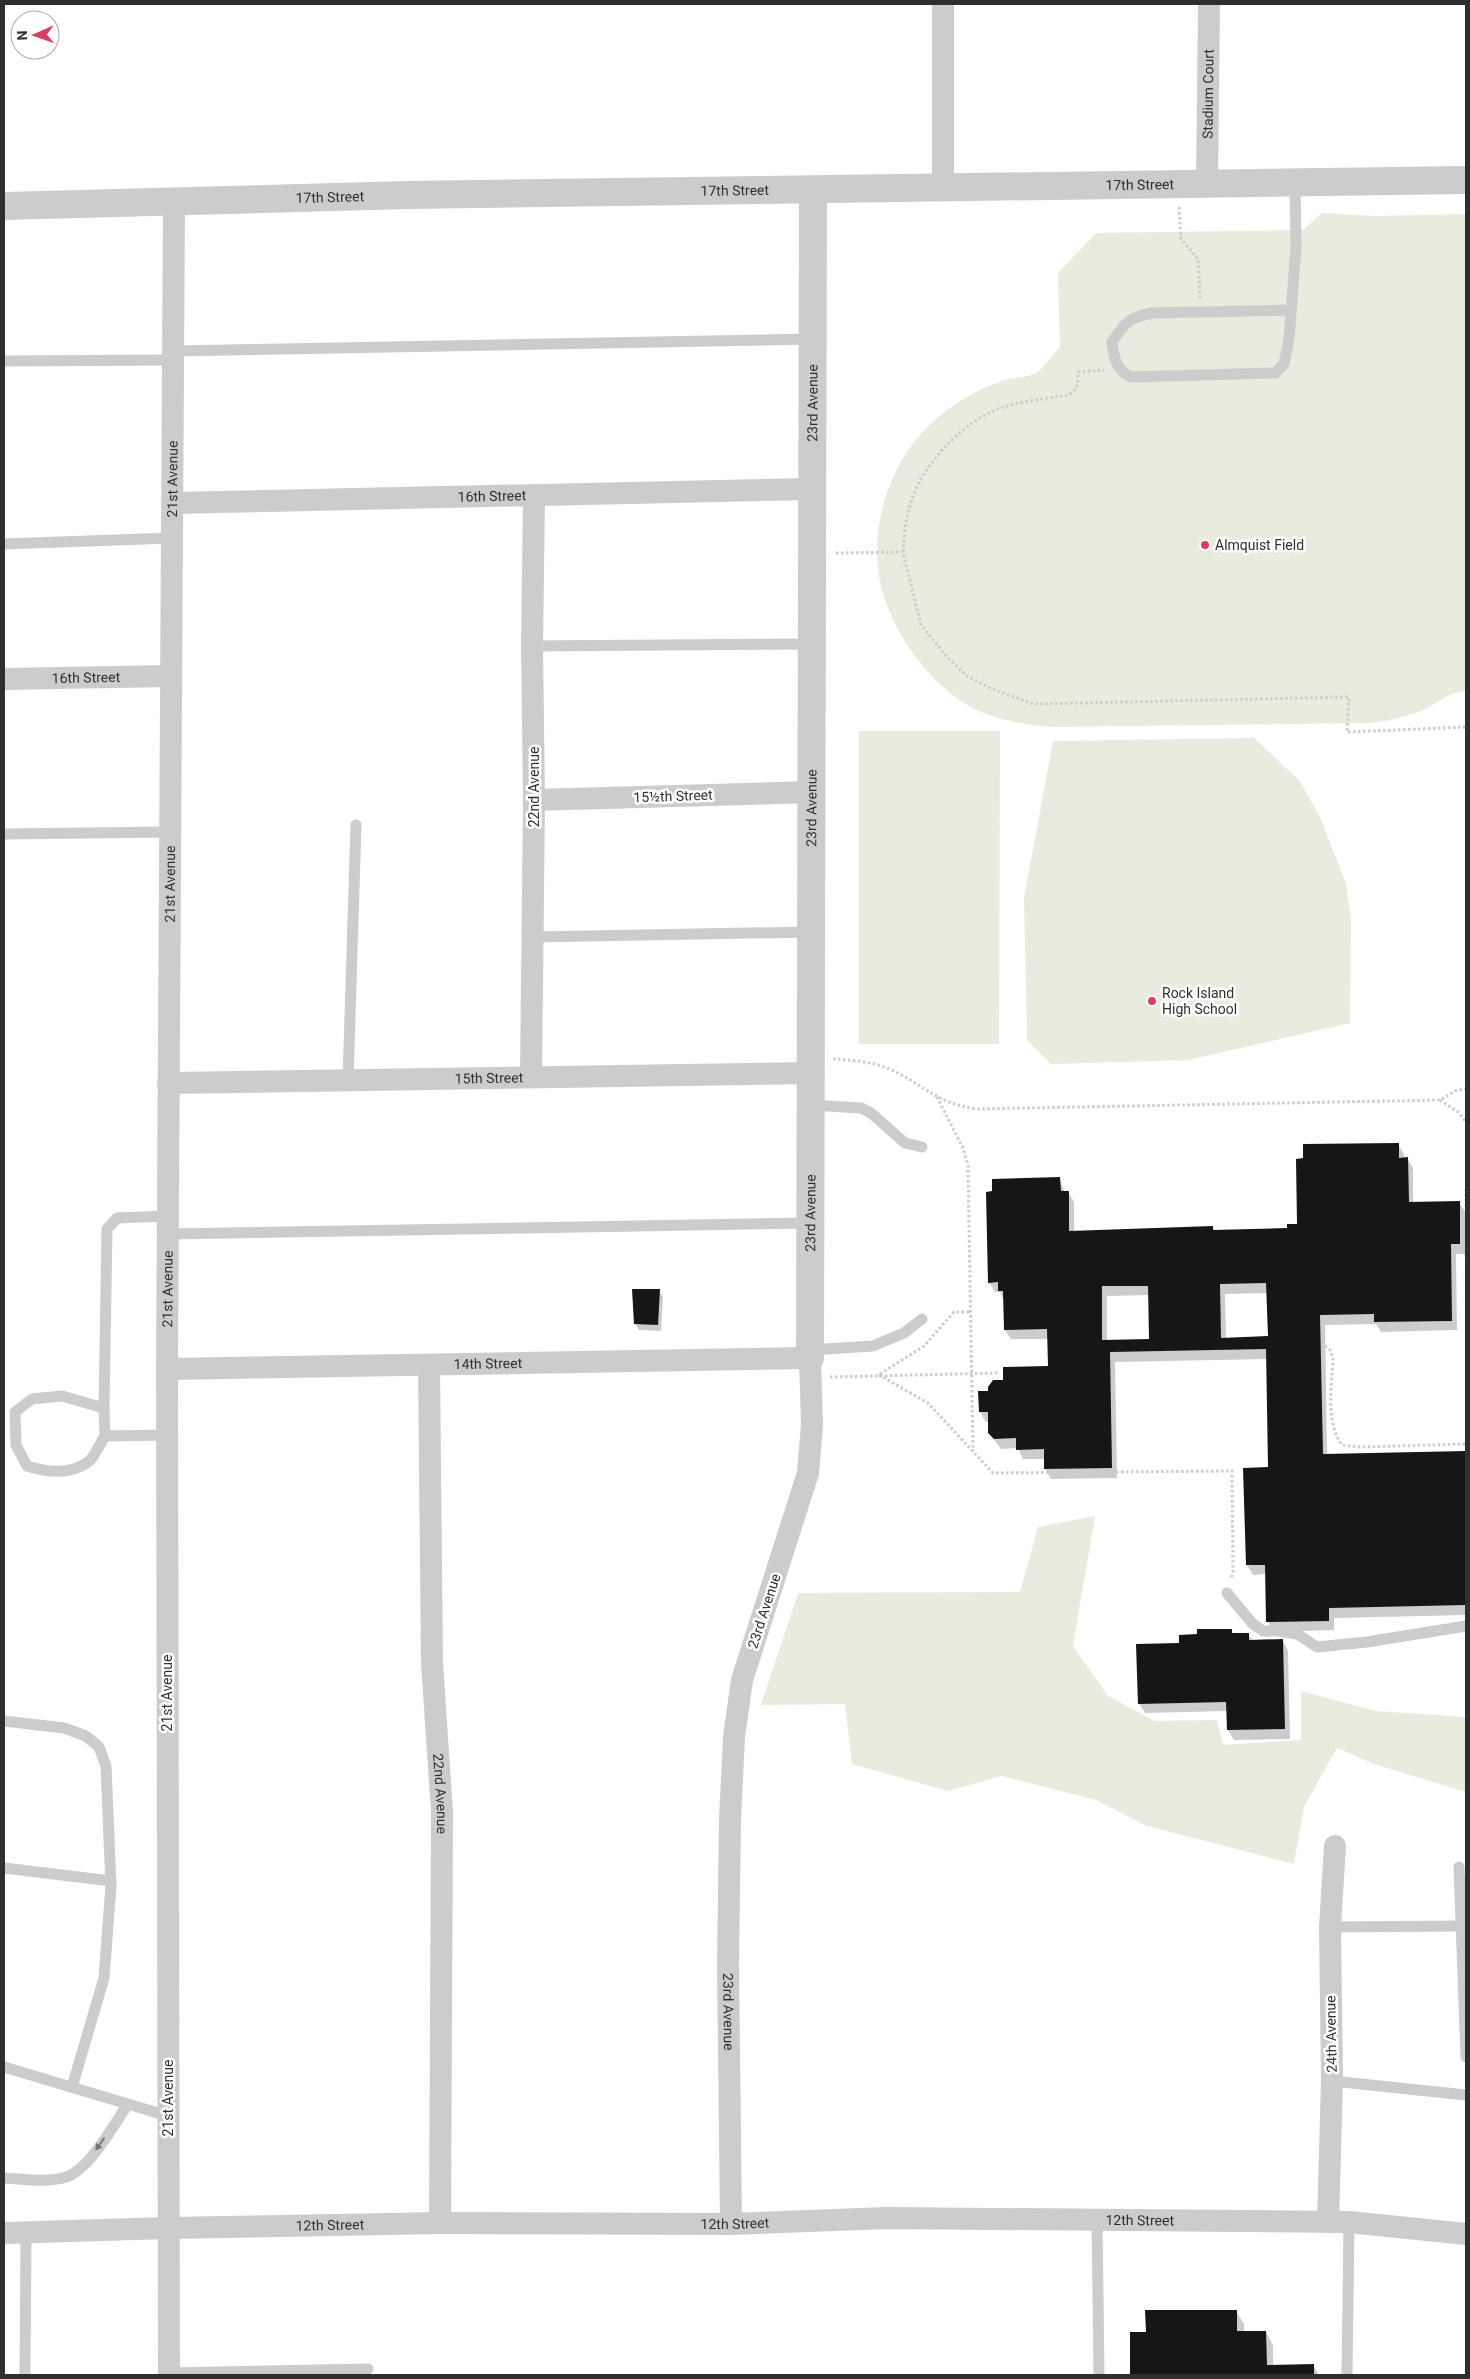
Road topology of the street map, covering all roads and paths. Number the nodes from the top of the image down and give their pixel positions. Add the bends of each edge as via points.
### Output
1 (943, 4) edge
2 (1209, 6) dead end
3 (1466, 180) edge
4 (1295, 182) junction
5 (1208, 183) junction
6 (943, 188) junction
7 (813, 191) junction
8 (174, 202) junction
9 (4, 206) edge
10 (1179, 207) dead end
11 (1291, 310) junction
12 (1200, 312) junction
13 (812, 339) junction
14 (174, 356) junction
15 (4, 361) edge
16 (1100, 371) dead end
17 (811, 489) junction
18 (534, 496) junction
19 (173, 503) junction
20 (172, 538) junction
21 (4, 544) edge
22 (903, 552) junction
23 (836, 553) dead end
24 (812, 644) junction
25 (532, 646) junction
26 (170, 676) junction
27 (4, 679) edge
28 (1466, 727) edge
29 (812, 792) junction
30 (534, 800) junction
31 (356, 825) dead end
32 (169, 832) junction
33 (4, 834) edge
34 (812, 932) junction
35 (533, 937) junction
36 (821, 1066) junction
37 (531, 1077) junction
38 (348, 1080) junction
39 (168, 1084) junction
40 (1466, 1089) edge
41 (936, 1097) junction
42 (1440, 1100) junction
43 (811, 1105) junction
44 (1466, 1122) edge
45 (922, 1146) dead end
46 (1466, 1189) edge
47 (811, 1223) junction
48 (168, 1225) junction
49 (1466, 1254) edge
50 (1466, 1259) edge
51 (970, 1312) junction
52 (922, 1319) dead end
53 (1325, 1346) dead end
54 (810, 1354) junction
55 (429, 1365) junction
56 (167, 1369) junction
57 (971, 1372) junction
58 (999, 1372) dead end
59 (879, 1375) junction
60 (830, 1377) dead end
61 (104, 1408) junction
62 (167, 1435) junction
63 (105, 1436) junction
64 (1466, 1444) edge
65 (973, 1451) junction
66 (1227, 1592) joint
67 (1466, 1626) edge
68 (4, 1721) edge
69 (1335, 1846) dead end
70 (4, 1868) edge
71 (1459, 1868) dead end
72 (110, 1881) junction
73 (1462, 1926) junction
74 (1330, 1927) junction
75 (1466, 2057) edge
76 (4, 2067) edge
77 (1332, 2081) junction
78 (72, 2087) junction
79 (1466, 2094) edge
80 (128, 2104) junction
81 (168, 2116) junction
82 (4, 2178) edge
83 (1097, 2220) junction
84 (1338, 2222) junction
85 (440, 2223) junction
86 (731, 2224) junction
87 (168, 2228) junction
88 (4, 2233) edge
89 (26, 2234) junction
90 (1466, 2234) edge
91 (368, 2369) dead end
92 (169, 2374) edge
93 (26, 2375) edge
94 (1099, 2375) edge
95 (1347, 2375) edge

1 - 6 street
2 - 5 street, Stadium Court
3 - 4 street, 17th Street
4 - 5 street, 17th Street
4 - 11 lane via 1296,247
5 - 6 street, 17th Street
6 - 7 street, 17th Street
7 - 8 street, 17th Street via 409,195
7 - 13 street, 23rd Avenue
8 - 9 street, 17th Street
8 - 14 street, 21st Avenue
10 - 12 path via 1181,238 1198,259
11 - 12 lane
11 - 12 lane via 1284,364 1275,373 1131,377 1123,373 1114,360 1112,342 1124,324 1135,316
13 - 14 lane
13 - 17 street, 23rd Avenue
14 - 15 lane
14 - 19 street, 21st Avenue
16 - 22 path via 1078,372 1078,384 1069,395 999,408 946,445 912,497
17 - 18 street, 16th Street
17 - 24 street, 23rd Avenue
18 - 19 street, 16th Street
18 - 25 street, 22nd Avenue
19 - 20 street, 21st Avenue
20 - 21 lane
20 - 26 street, 21st Avenue
22 - 23 path
22 - 28 path via 921,625 967,676 1009,697 1033,704 1349,697 1347,732
24 - 25 lane
24 - 29 street, 23rd Avenue
25 - 30 street, 22nd Avenue
26 - 27 street, 16th Street
26 - 32 street, 21st Avenue
29 - 30 street, 15½th Street
29 - 34 street, 23rd Avenue
30 - 35 street, 22nd Avenue
31 - 38 lane
32 - 33 lane
32 - 39 street, 21st Avenue
34 - 35 lane
34 - 36 street, 23rd Avenue
35 - 37 street, 22nd Avenue
36 - 37 street, 15th Street
36 - 41 path via 860,1060 875,1064 897,1073
36 - 43 street, 23rd Avenue
37 - 38 street, 15th Street
38 - 39 street, 15th Street
39 - 48 street, 21st Avenue
40 - 42 path via 1457,1090
41 - 42 path via 975,1109
41 - 51 path via 963,1148 968,1165
42 - 44 path
43 - 45 lane via 861,1108 906,1143
43 - 47 street, 23rd Avenue
46 - 49 path
47 - 48 lane
47 - 54 street, 23rd Avenue
48 - 56 street, 21st Avenue
48 - 61 lane via 118,1218 107,1229
49 - 50 path
51 - 57 path
51 - 59 path via 954,1312 924,1346
52 - 54 lane via 904,1333 873,1346
53 - 64 path via 1332,1358 1332,1425 1342,1445
54 - 55 street, 14th Street
54 - 86 street, 23rd Avenue via 812,1425 808,1473 742,1680 734,1737 728,1964
55 - 56 street, 14th Street
55 - 85 street, 22nd Avenue via 432,1663 442,1812
56 - 62 street, 21st Avenue
57 - 58 path
57 - 59 path
57 - 65 path
59 - 60 path
59 - 65 path via 928,1403
61 - 63 lane
61 - 63 lane via 62,1396 32,1399 15,1412 16,1445 27,1466 64,1472 88,1462
62 - 63 lane
62 - 81 street, 21st Avenue
65 - 66 path via 993,1473 1232,1471 1233,1572
66 - 67 lane via 1252,1623 1263,1631 1297,1634 1317,1647
68 - 72 lane via 64,1728 86,1736 99,1747 106,1766
69 - 74 street, 24th Avenue
70 - 72 lane
71 - 73 lane
72 - 78 lane via 104,1978
73 - 74 lane
73 - 75 lane
74 - 77 street, 24th Avenue
76 - 78 lane
77 - 79 lane
77 - 84 street, 24th Avenue
78 - 80 lane
80 - 81 lane
80 -> 82 lane via 86,2163 68,2176 50,2180
81 - 87 street, 21st Avenue
83 - 84 street, 12th Street
83 - 86 street, 12th Street via 888,2218
83 - 94 lane
84 - 90 street, 12th Street
84 - 95 lane
85 - 86 street, 12th Street
85 - 87 street, 12th Street
87 - 89 street, 12th Street
87 - 92 street, 21st Avenue
88 - 89 street, 12th Street
89 - 93 lane
91 - 92 lane

